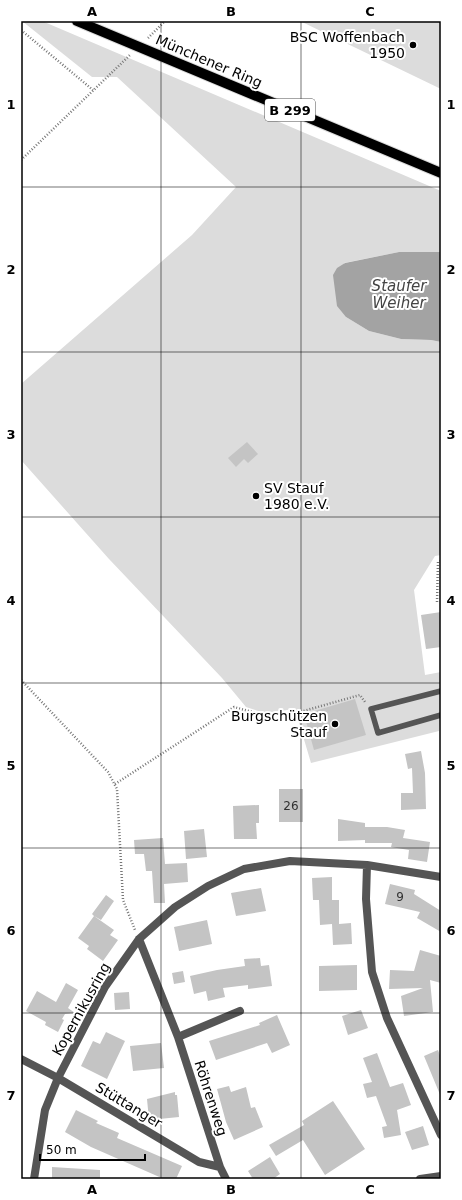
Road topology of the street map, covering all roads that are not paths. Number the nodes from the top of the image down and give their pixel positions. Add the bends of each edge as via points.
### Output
1 (77, 21) edge
2 (441, 173) edge
3 (441, 691) edge
4 (441, 715) edge
5 (367, 864) junction
6 (441, 877) edge
7 (139, 939) junction
8 (240, 1011) dead end
9 (178, 1037) junction
10 (21, 1059) edge
11 (58, 1078) junction
12 (441, 1135) edge
13 (220, 1167) junction
14 (441, 1176) edge
15 (34, 1179) edge
16 (226, 1179) edge
17 (420, 1179) edge

1 - 2 main road, Münchener Ring / B 299
3 - 4 lane via 371,709 378,733
5 - 6 street, Kopernikusring
5 - 7 street, Kopernikusring via 290,860 244,869 208,886 175,907
5 - 12 street via 366,899 372,972 387,1018
7 - 9 street, Röhrenweg
7 - 11 street, Kopernikusring via 105,987
8 - 9 street
9 - 13 street, Röhrenweg
10 - 11 street, Stüttanger
11 - 13 street, Stüttanger via 199,1162
11 - 15 street, Kopernikusring via 45,1110
13 - 16 street
14 - 17 street

